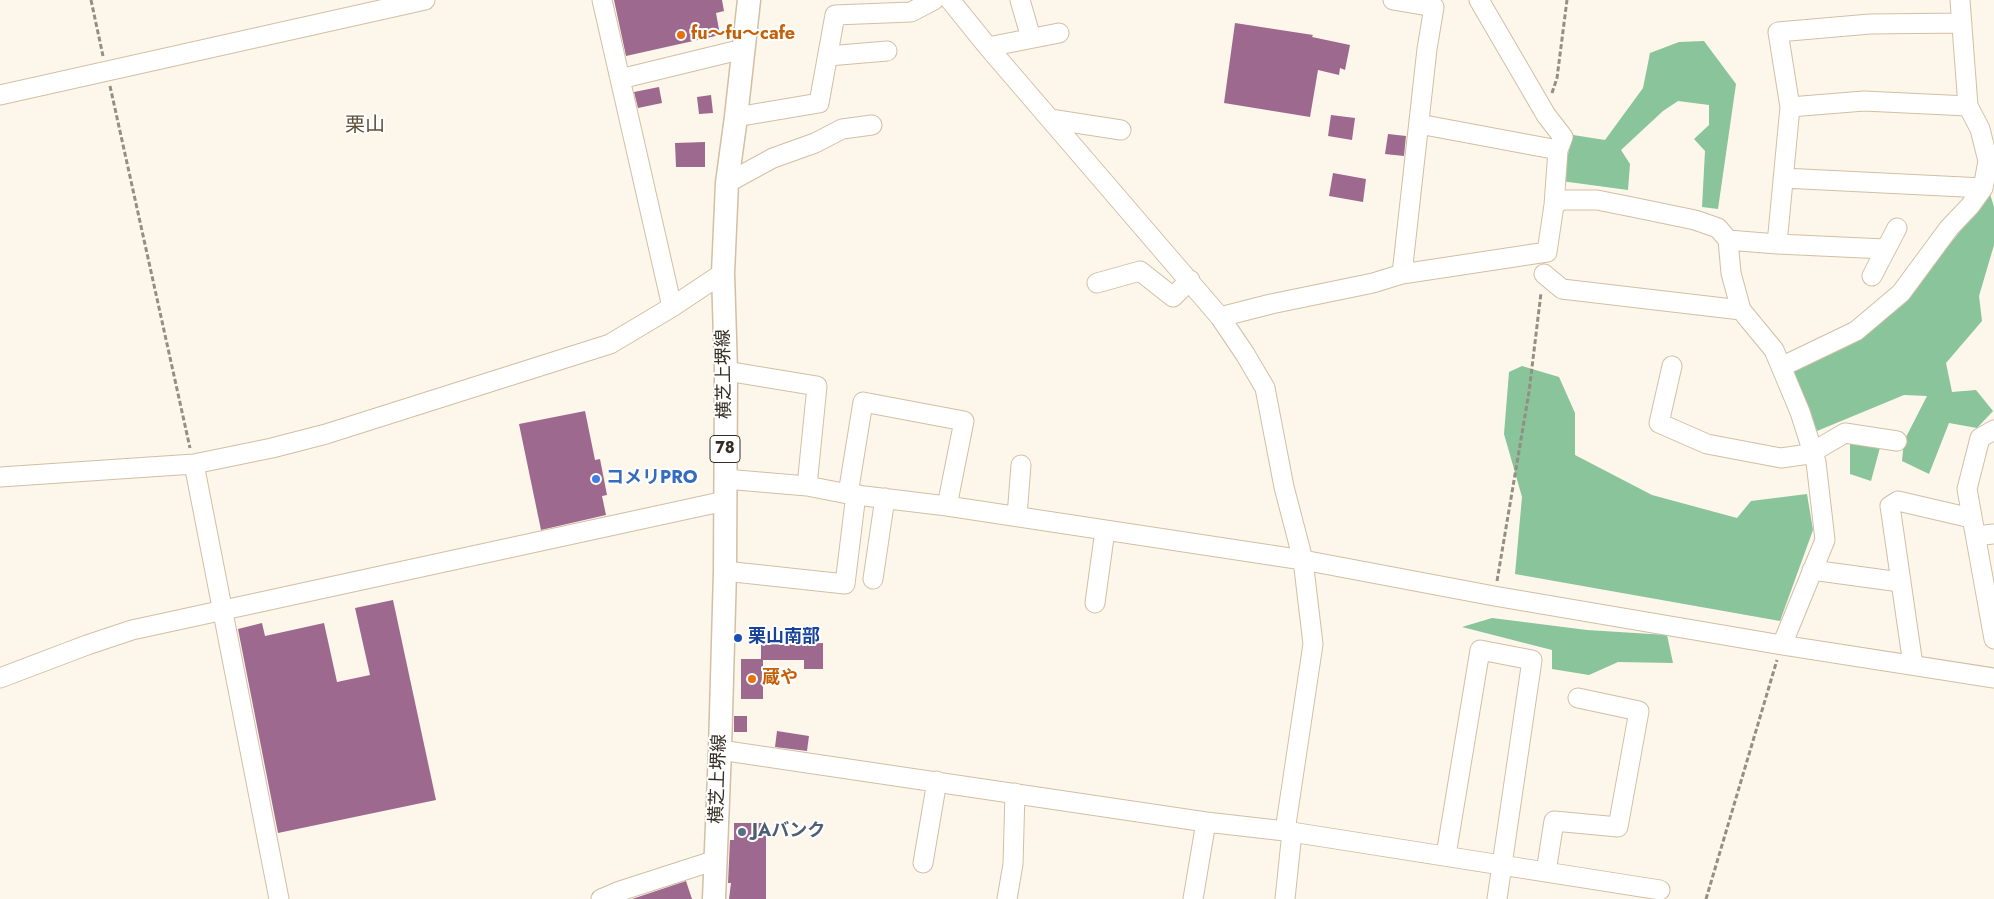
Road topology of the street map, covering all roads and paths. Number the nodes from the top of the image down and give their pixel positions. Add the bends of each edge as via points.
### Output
1 (91, 0) edge
2 (425, 0) edge
3 (602, 0) edge
4 (748, 0) edge
5 (934, 0) edge
6 (950, 0) edge
7 (1020, 0) edge
8 (1393, 0) edge
9 (1479, 0) edge
10 (1567, 0) edge
11 (1960, 0) edge
12 (1962, 23) junction
13 (1060, 33) dead end
14 (1031, 38) junction
15 (988, 47) junction
16 (744, 49) junction
17 (887, 51) dead end
18 (828, 56) junction
19 (107, 72) junction
20 (620, 79) junction
21 (0, 95) edge
22 (1968, 106) junction
23 (1790, 107) junction
24 (1546, 115) junction
25 (736, 118) junction
26 (1050, 119) junction
27 (1419, 124) junction
28 (872, 125) dead end
29 (1121, 130) dead end
30 (1558, 150) junction
31 (1783, 178) junction
32 (727, 183) junction
33 (1983, 188) junction
34 (1554, 205) junction
35 (1897, 228) dead end
36 (1728, 240) junction
37 (1777, 244) junction
38 (1885, 249) junction
39 (723, 273) junction
40 (1402, 274) junction
41 (1544, 274) joint
42 (1872, 276) dead end
43 (1190, 280) junction
44 (1097, 283) dead end
45 (672, 307) junction
46 (1741, 310) junction
47 (1220, 317) junction
48 (1672, 366) dead end
49 (1781, 367) junction
50 (726, 371) junction
51 (1994, 430) edge
52 (1897, 441) dead end
53 (1813, 452) junction
54 (194, 464) junction
55 (1021, 465) dead end
56 (0, 477) edge
57 (807, 486) junction
58 (725, 490) junction
59 (852, 494) junction
60 (885, 498) junction
61 (947, 506) junction
62 (1017, 516) junction
63 (1105, 530) junction
64 (1980, 530) edge
65 (1302, 560) junction
66 (1812, 570) junction
67 (725, 571) junction
68 (873, 579) dead end
69 (1900, 582) junction
70 (1494, 596) junction
71 (1095, 604) dead end
72 (224, 610) junction
73 (1994, 639) edge
74 (1782, 645) junction
75 (1912, 665) junction
76 (0, 678) edge
77 (1994, 678) edge
78 (1578, 698) dead end
79 (720, 750) junction
80 (937, 781) junction
81 (1016, 793) junction
82 (1206, 822) junction
83 (1288, 831) junction
84 (1446, 855) junction
85 (716, 860) junction
86 (923, 862) dead end
87 (1502, 864) junction
88 (1546, 872) junction
89 (1660, 890) dead end
90 (279, 899) edge
91 (601, 899) edge
92 (714, 899) edge
93 (1007, 899) edge
94 (1193, 899) edge
95 (1284, 899) edge
96 (1497, 899) edge
97 (1706, 899) edge

1 - 19 path
2 - 19 street
3 - 20 street
4 - 16 main road, 横芝上堺線 / 78
5 - 18 street via 911,12 835,15
6 - 15 street
7 - 14 street
8 - 27 street via 1434,7
9 - 24 street
10 - 24 path via 1557,78
11 - 12 street
12 - 22 street
12 - 23 street via 1870,24 1778,32
13 - 14 street
14 - 15 street
15 - 26 street
16 - 20 street
16 - 25 main road, 横芝上堺線 / 78
17 - 18 street
18 - 25 street via 819,104
19 - 21 street
19 - 54 path
20 - 45 street
22 - 23 street via 1864,101
22 - 33 street via 1980,129 1988,161
23 - 31 street
24 - 30 street via 1563,137
25 - 32 main road, 横芝上堺線 / 78
26 - 29 street
26 - 43 street
27 - 30 street
27 - 40 street
28 - 32 street via 842,129 773,158
30 - 34 street
31 - 33 street
31 - 37 street
32 - 39 main road, 横芝上堺線 / 78
33 - 49 street via 1901,293 1856,331
34 - 36 street via 1562,200 1597,200 1637,208 1718,228
34 - 40 street via 1547,252
35 - 38 street
36 - 37 street
36 - 46 street via 1731,273
37 - 38 street
38 - 42 street
39 - 45 street
39 - 50 main road, 横芝上堺線 / 78
40 - 47 street
41 - 46 street via 1562,289
41 - 70 path via 1529,392
43 - 44 street via 1173,297 1140,271
43 - 47 street
45 - 54 street via 610,344 326,434
46 - 49 street via 1774,350
47 - 65 street via 1265,388
48 - 53 street via 1659,423 1707,444 1781,458
49 - 53 street
50 - 57 street via 817,386
50 - 58 main road, 横芝上堺線 / 78
51 - 64 street via 1980,438 1967,490
52 - 53 street via 1845,433
53 - 66 street via 1824,540
54 - 56 street
54 - 72 street
55 - 62 street
57 - 58 street
57 - 59 street
58 - 67 main road, 横芝上堺線 / 78
58 - 72 street
59 - 60 street
59 - 61 street via 863,402 964,421
59 - 67 street via 845,584
60 - 61 street
60 - 68 street
61 - 62 street
62 - 63 street
63 - 65 street
63 - 71 street
64 - 69 street via 1898,500 1890,506
64 - 73 street
65 - 70 street
65 - 83 street via 1313,644
66 - 69 street
66 - 74 street
67 - 79 main road, 横芝上堺線 / 78
69 - 75 street
70 - 74 street
72 - 76 street via 132,630
72 - 90 street
74 - 75 street
74 - 97 path
75 - 77 street
78 - 88 street via 1639,711 1618,827 1554,821
79 - 80 street
79 - 85 main road, 横芝上堺線 / 78
80 - 81 street
80 - 86 street
81 - 82 street
81 - 93 street
82 - 83 street
82 - 94 street
83 - 84 street
83 - 95 street
84 - 87 street
84 - 87 street via 1480,650 1532,660
85 - 91 street
85 - 92 main road, 横芝上堺線 / 78
87 - 88 street
87 - 96 street
88 - 89 street

